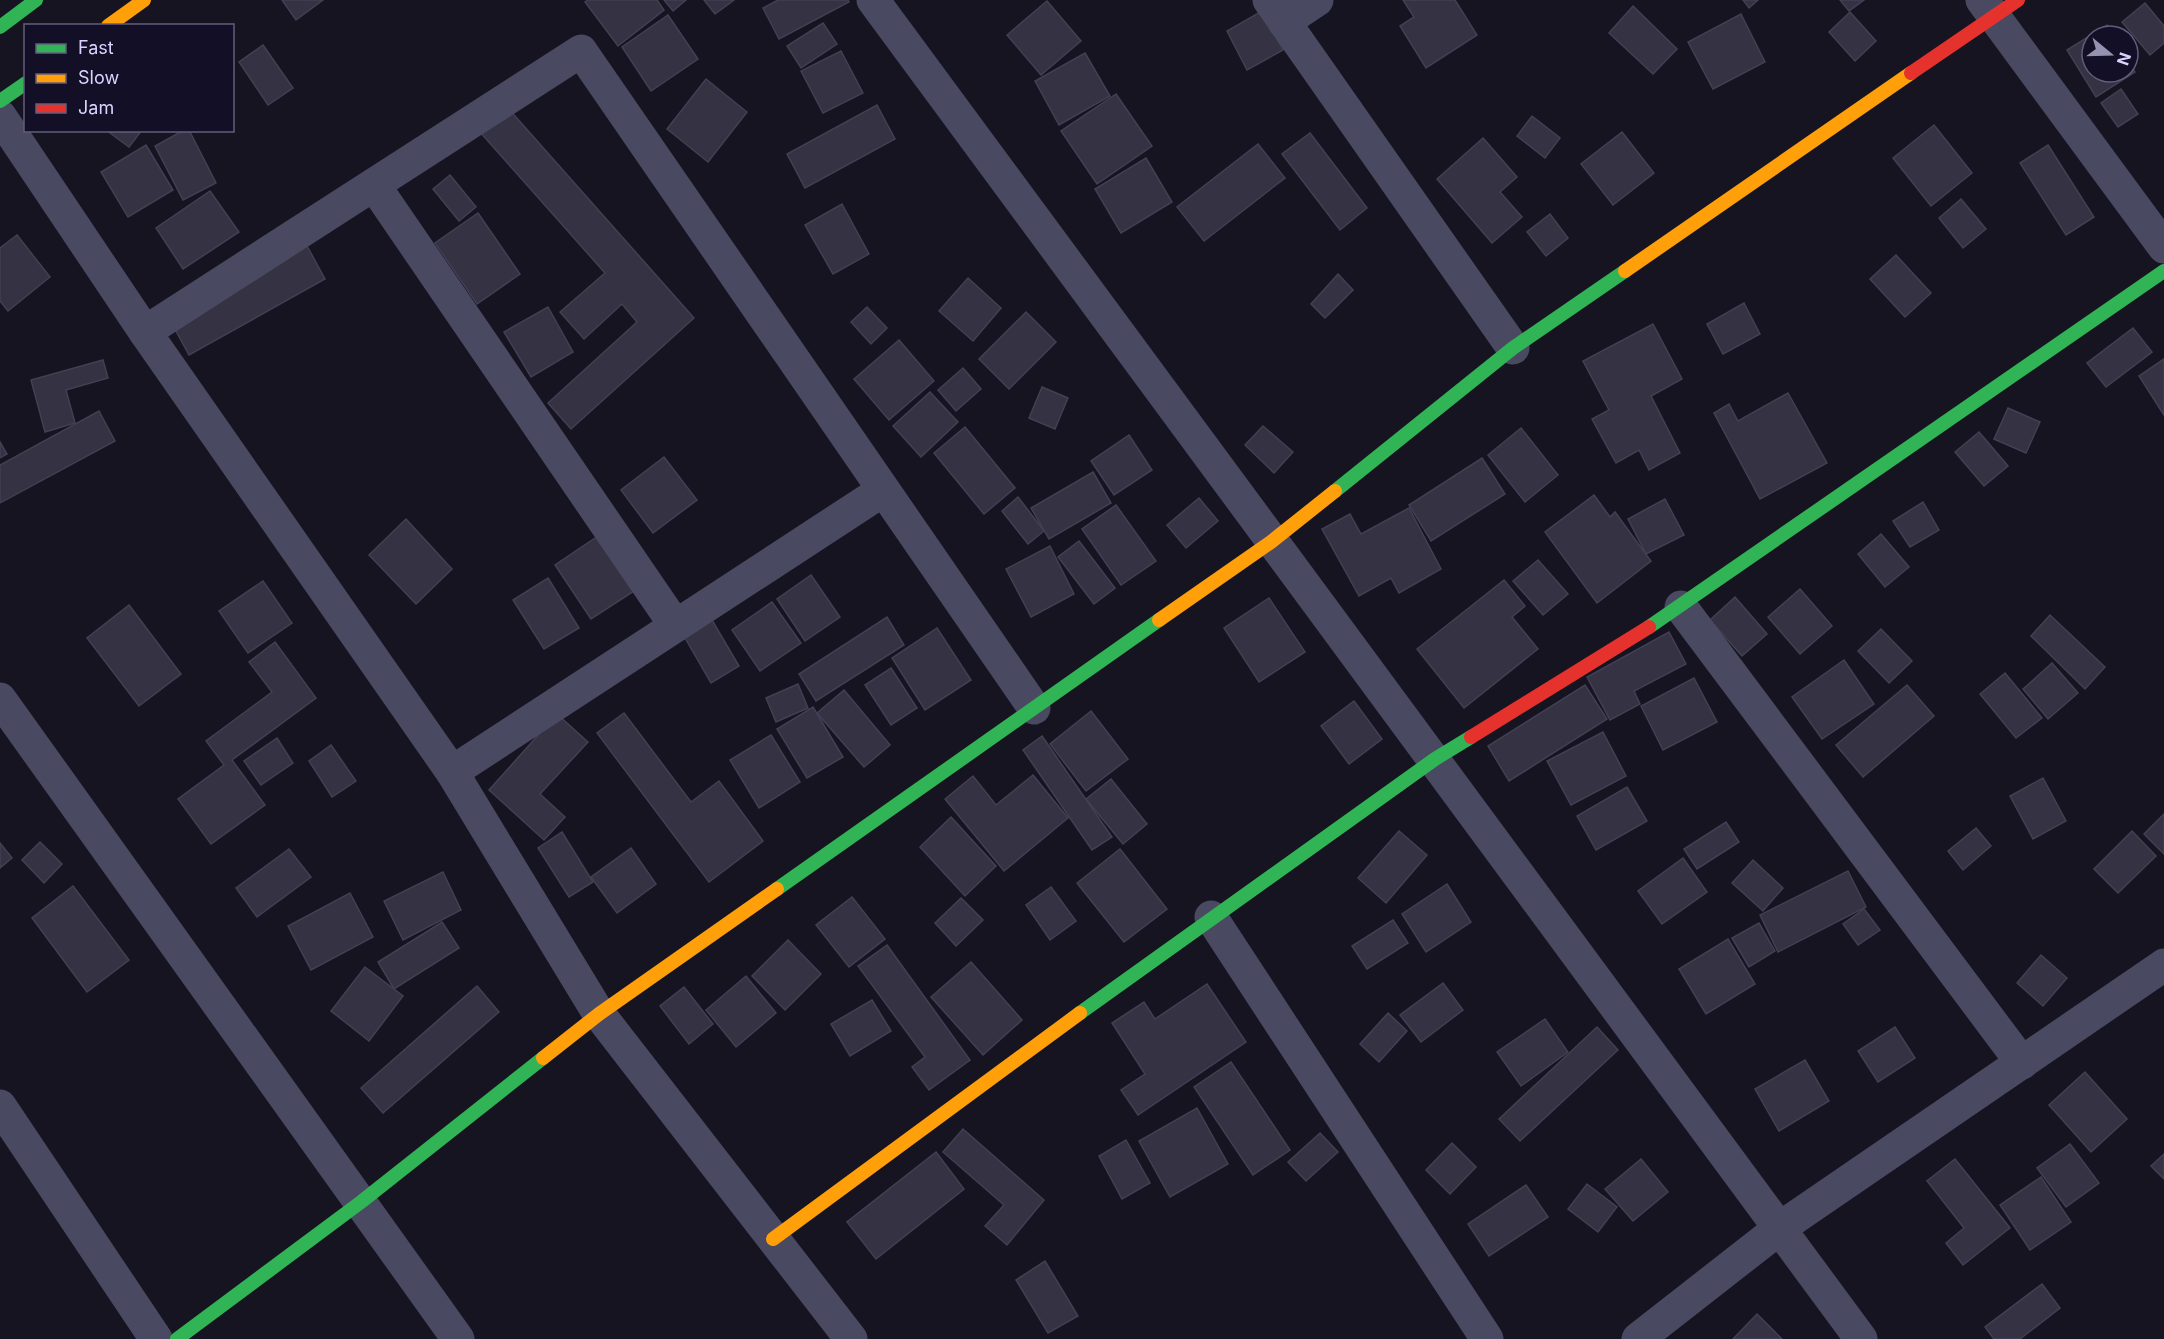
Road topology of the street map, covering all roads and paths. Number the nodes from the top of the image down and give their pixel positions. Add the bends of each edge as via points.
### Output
1 (36, 0) edge
2 (144, 0) edge
3 (873, 0) edge
4 (1317, 0) edge
5 (1998, 6) edge
6 (1276, 11) edge
7 (111, 24) edge
8 (0, 27) edge
9 (24, 84) edge
10 (0, 101) edge
11 (0, 116) edge
12 (374, 184) junction
13 (2164, 247) edge
14 (2164, 271) edge
15 (145, 332) junction
16 (1513, 348) junction
17 (882, 491) junction
18 (1271, 542) junction
19 (1681, 607) junction
20 (675, 626) junction
21 (0, 699) edge
22 (1034, 708) junction
23 (1435, 759) junction
24 (452, 771) junction
25 (1211, 917) junction
26 (2164, 965) edge
27 (598, 1014) junction
28 (2022, 1063) junction
29 (0, 1106) edge
30 (361, 1202) junction
31 (1780, 1228) junction
32 (773, 1239) junction
33 (156, 1339) edge
34 (177, 1339) edge
35 (458, 1339) edge
36 (851, 1339) edge
37 (1487, 1339) edge
38 (1638, 1339) edge
39 (1861, 1339) edge

1 - 8 street
2 - 7 street
3 - 18 street
4 - 6 street
5 - 13 street
5 - 16 street
6 - 16 street
9 - 10 street
11 - 15 street
12 - 15 street
12 - 17 street via 581,51
12 - 20 street
14 - 19 street
15 - 24 street
16 - 18 street
17 - 20 street
17 - 22 street
18 - 22 street
18 - 23 street
19 - 23 street
19 - 28 street
20 - 24 street
21 - 30 street
22 - 27 street
23 - 25 street
23 - 31 street
24 - 27 street
25 - 32 street
25 - 37 street
26 - 28 street
27 - 30 street
27 - 32 street
28 - 31 street
29 - 33 street
30 - 34 street
30 - 35 street
31 - 38 street
31 - 39 street
32 - 36 street

